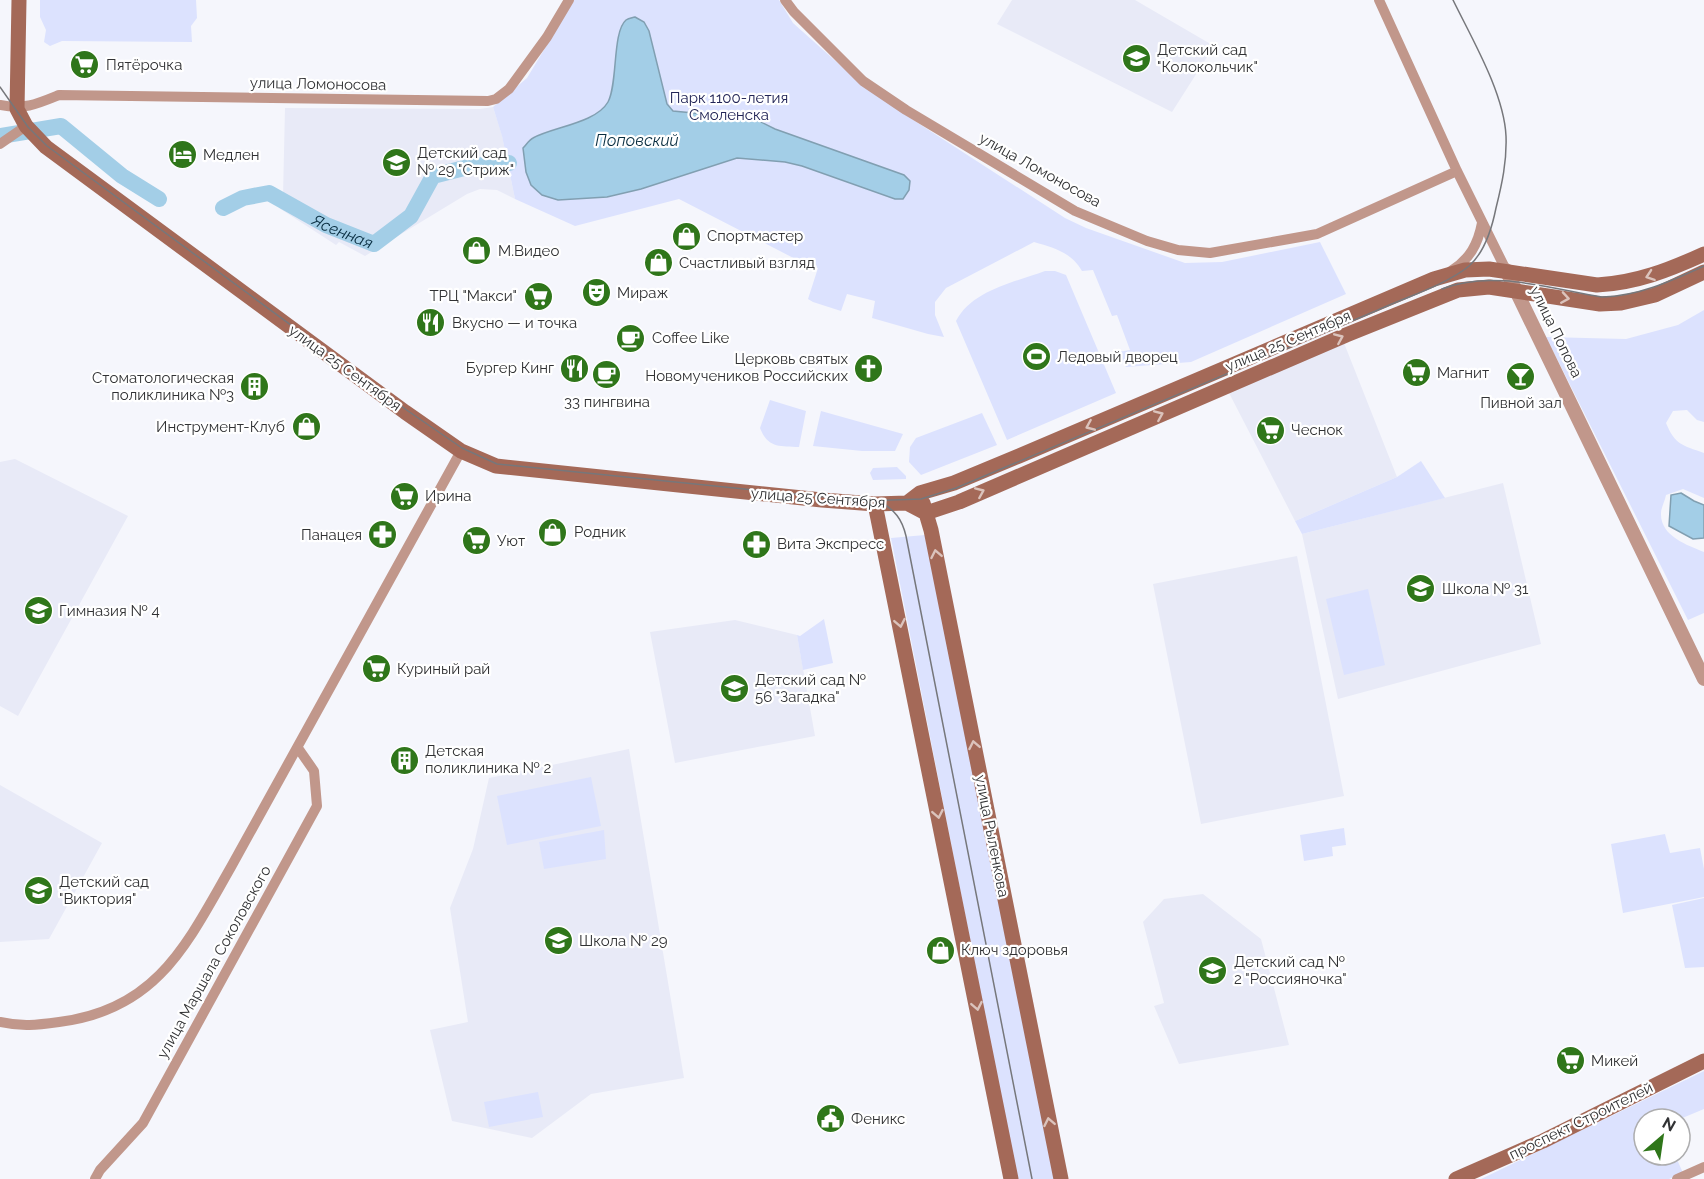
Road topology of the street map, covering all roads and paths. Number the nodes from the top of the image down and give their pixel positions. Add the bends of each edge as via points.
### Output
1 (19, 0) edge
2 (569, 0) edge
3 (784, 0) edge
4 (1379, 0) edge
5 (0, 105) edge
6 (17, 109) junction
7 (25, 127) junction
8 (2, 142) edge
9 (1457, 171) junction
10 (1482, 222) junction
11 (1704, 254) edge
12 (1506, 270) junction
13 (1704, 272) edge
14 (1434, 279) junction
15 (1517, 291) junction
16 (461, 451) junction
17 (920, 493) junction
18 (906, 503) junction
19 (875, 504) junction
20 (926, 513) junction
21 (1704, 679) edge
22 (298, 748) junction
23 (0, 1022) edge
24 (1704, 1061) edge
25 (1704, 1167) edge
26 (95, 1179) edge
27 (1011, 1179) edge
28 (1060, 1179) edge
29 (1456, 1179) edge
30 (1677, 1179) edge

1 - 6 main road
2 - 6 street, улица Ломоносова via 509,89 488,101 59,95
3 - 9 street, улица Ломоносова via 863,81 906,110 1079,212 1178,250 1210,253 1317,234
4 - 9 street, улица Попова
5 - 6 street
6 - 7 main road, улица 25 Сентября
7 - 8 street
7 - 16 main road, улица 25 Сентября via 46,147
9 - 10 street, улица Попова
10 - 12 street, улица Попова
10 - 14 street via 1477,243 1468,257
11 -> 12 main road, улица 25 Сентября via 1646,278 1613,285
12 - 14 main road, улица 25 Сентября via 1465,270
12 - 15 street, улица Попова
15 -> 13 main road via 1600,304 1621,303 1655,295
14 -> 17 main road, улица 25 Сентября via 954,483
20 -> 15 main road via 1447,294 1479,286
15 - 21 street, улица Попова
16 - 19 main road, улица 25 Сентября via 496,466
16 - 22 street, улица Маршала Соколовского
17 - 18 main road, улица 25 Сентября
17 - 20 main road, улица Рыленкова
18 - 19 main road, улица 25 Сентября
18 - 20 main road
19 -> 27 main road
28 -> 20 main road, улица Рыленкова
22 - 23 street, улица Маршала Соколовского via 194,932 173,963 145,989 78,1020 19,1026
22 - 26 street, улица Маршала Соколовского via 314,771 317,806 143,1123
24 - 29 main road, проспект Строителей via 1543,1141
25 - 30 street

